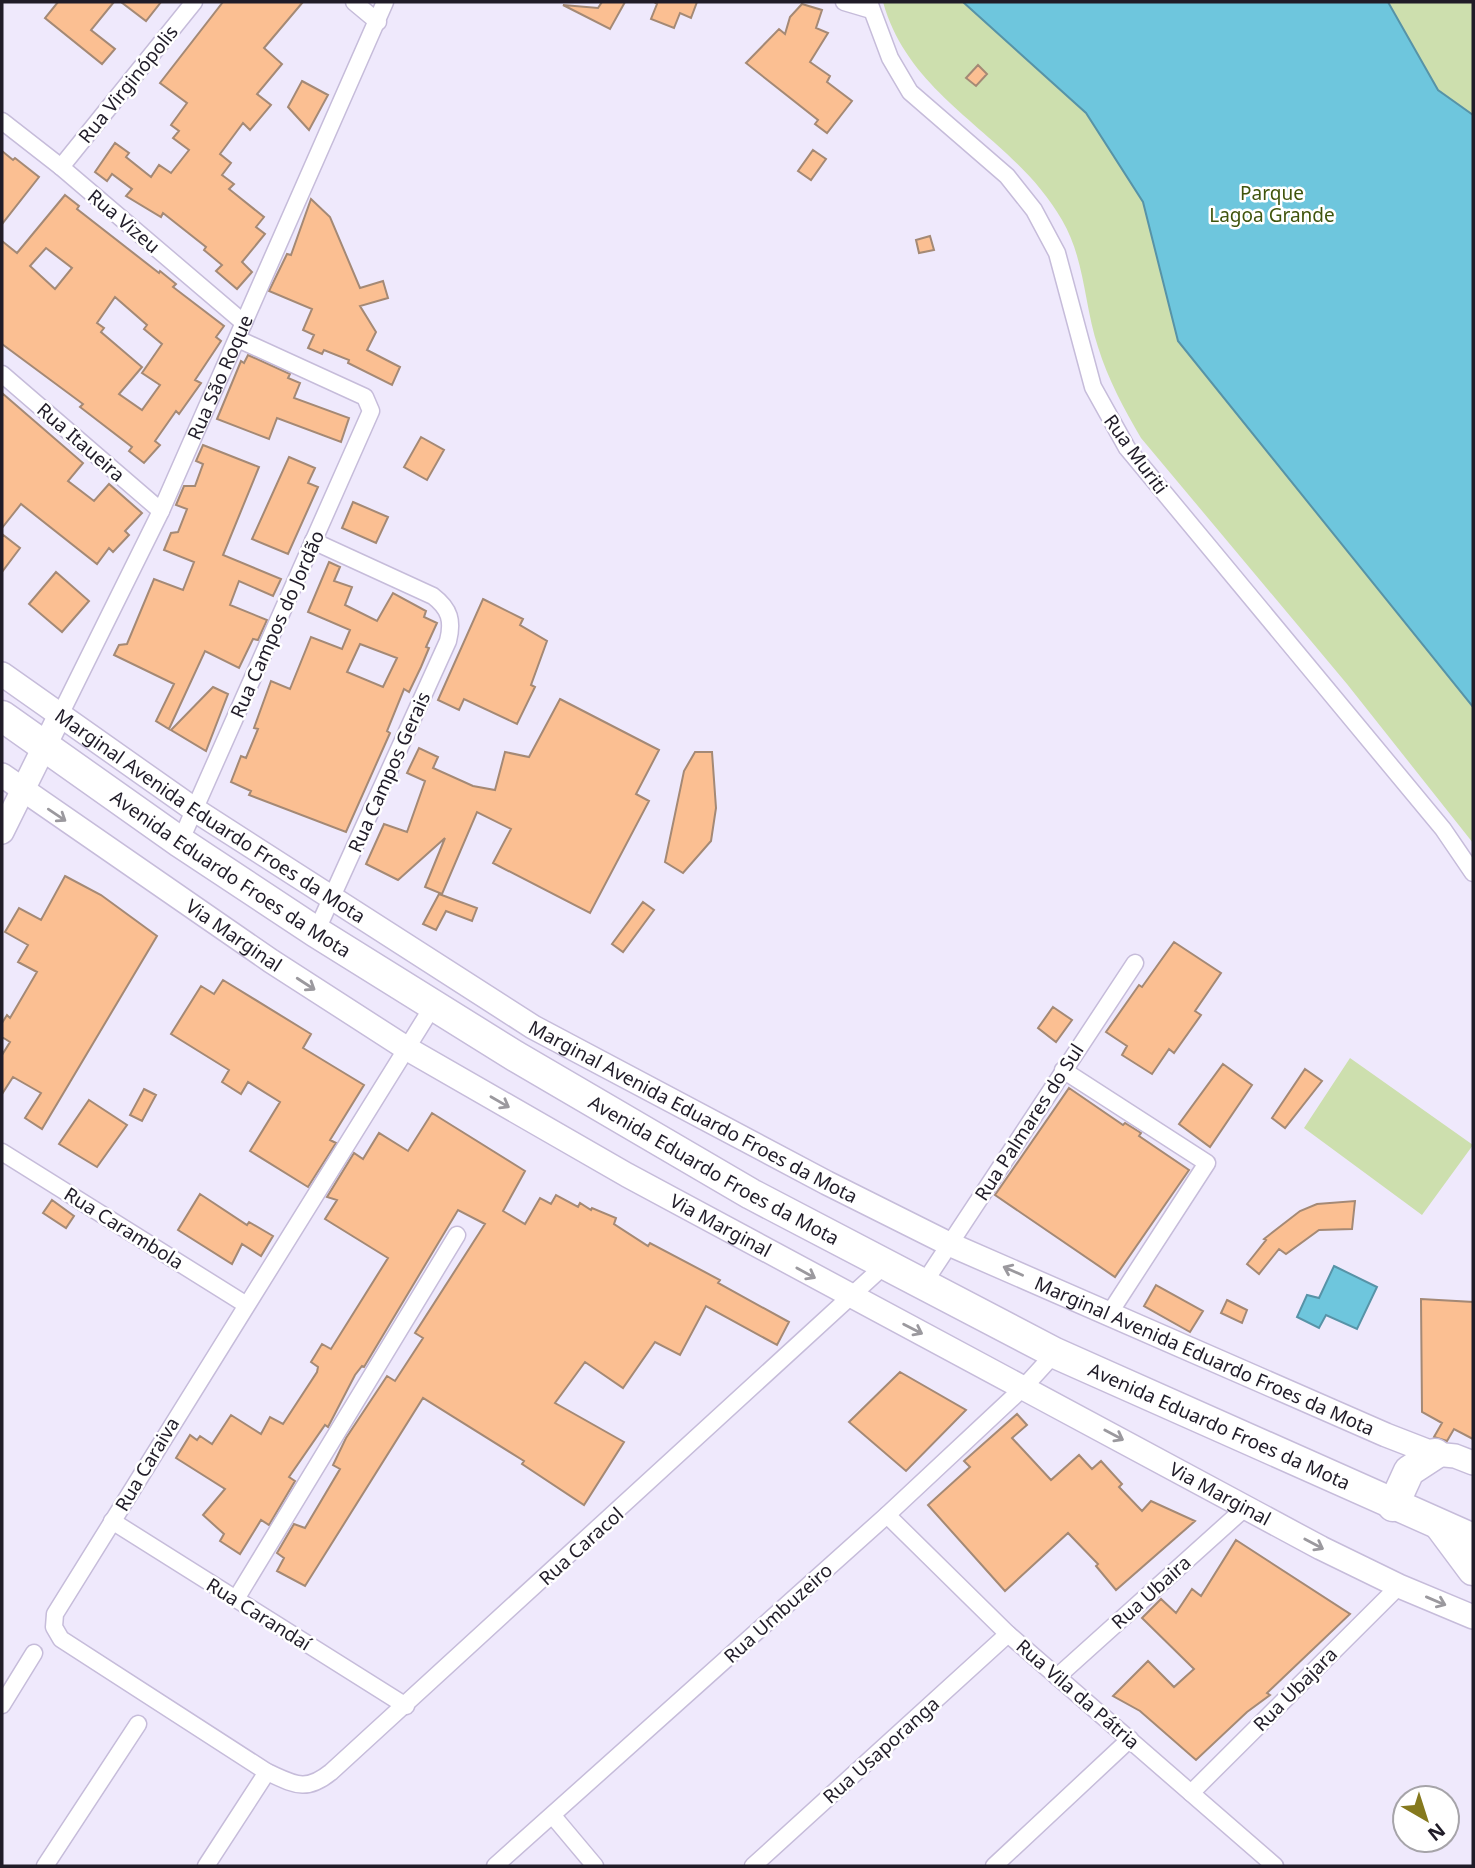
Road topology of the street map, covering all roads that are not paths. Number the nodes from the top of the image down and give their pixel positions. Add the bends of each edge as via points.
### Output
1 (194, 2) edge
2 (354, 2) edge
3 (385, 2) edge
4 (844, 2) edge
5 (870, 6) edge
6 (378, 22) junction
7 (2, 121) edge
8 (61, 167) junction
9 (244, 323) junction
10 (238, 339) junction
11 (2, 373) edge
12 (161, 511) junction
13 (313, 541) junction
14 (2, 674) edge
15 (2, 716) edge
16 (59, 717) junction
17 (44, 747) junction
18 (2, 775) edge
19 (21, 790) junction
20 (195, 810) junction
21 (2, 832) edge
22 (180, 842) junction
23 (1473, 873) edge
24 (331, 900) junction
25 (316, 932) junction
26 (1135, 963) dead end
27 (433, 1006) junction
28 (524, 1041) junction
29 (406, 1048) junction
30 (1063, 1070) junction
31 (2, 1152) edge
32 (457, 1235) dead end
33 (949, 1244) junction
34 (886, 1264) junction
35 (924, 1283) junction
36 (852, 1298) junction
37 (245, 1304) junction
38 (1109, 1314) junction
39 (1055, 1353) junction
40 (1024, 1387) junction
41 (1435, 1454) junction
42 (1473, 1462) edge
43 (1473, 1480) edge
44 (1393, 1506) junction
45 (1246, 1507) junction
46 (887, 1515) junction
47 (112, 1521) junction
48 (1441, 1527) junction
49 (1473, 1539) edge
50 (1473, 1570) edge
51 (1399, 1586) junction
52 (236, 1600) junction
53 (1473, 1617) edge
54 (1008, 1634) junction
55 (34, 1653) dead end
56 (1057, 1677) junction
57 (2, 1705) edge
58 (406, 1706) junction
59 (138, 1724) dead end
60 (1130, 1739) junction
61 (267, 1772) junction
62 (305, 1786) joint
63 (1191, 1793) junction
64 (553, 1815) junction
65 (45, 1866) edge
66 (206, 1866) edge
67 (495, 1866) edge
68 (595, 1866) edge
69 (753, 1866) edge
70 (994, 1866) edge
71 (1275, 1866) edge

1 - 8 street, Rua Virginópolis
2 - 6 street
3 - 6 street, Rua São Roque
4 - 5 street
5 - 23 street, Rua Muriti via 890,58 910,92 1007,176 1034,210 1057,253 1093,387 1127,448 1443,829
6 - 9 street, Rua São Roque
7 - 8 street, Rua Vizeu
8 - 9 street, Rua Vizeu
9 - 10 street, Rua São Roque
10 - 12 street, Rua São Roque
10 - 13 street, Rua Campos do Jordão via 365,397 371,406
11 - 12 street, Rua Itaueira
12 - 16 street, Rua São Roque
13 - 20 street, Rua Campos do Jordão
13 - 24 street, Rua Campos Gerais via 424,590 452,620 449,641
14 - 16 street, Marginal Avenida Eduardo Froes da Mota
15 - 17 highway, Avenida Eduardo Froes da Mota
16 - 17 street, Rua São Roque
16 - 20 street, Marginal Avenida Eduardo Froes da Mota
17 - 19 street, Rua São Roque
17 - 22 highway, Avenida Eduardo Froes da Mota
18 - 19 street, Via Marginal
19 - 21 street, Rua São Roque
19 -> 29 street, Via Marginal
20 - 22 street, Rua Campos do Jordão
20 - 24 street, Marginal Avenida Eduardo Froes da Mota
22 - 25 highway, Avenida Eduardo Froes da Mota
24 - 25 street, Rua Campos Gerais
24 - 28 street, Marginal Avenida Eduardo Froes da Mota
25 - 27 highway, Avenida Eduardo Froes da Mota
26 - 30 street, Rua Palmares do Sul
27 - 28 highway, Avenida Eduardo Froes da Mota
27 - 29 street, Rua Caraiva
28 - 33 street, Marginal Avenida Eduardo Froes da Mota
28 - 34 highway, Avenida Eduardo Froes da Mota via 751,1194
29 -> 36 street, Via Marginal
29 - 37 street, Rua Caraiva
30 - 33 street, Rua Palmares do Sul
30 - 38 street via 1208,1163
31 - 37 street, Rua Carambola
32 - 52 street
33 - 35 street, Rua Palmares do Sul
38 -> 33 street, Marginal Avenida Eduardo Froes da Mota
34 - 35 highway, Avenida Eduardo Froes da Mota
34 - 36 street, Rua Caracol
35 - 39 highway, Avenida Eduardo Froes da Mota
36 -> 40 street, Via Marginal
36 - 58 street, Rua Caracol
37 - 47 street, Rua Caraiva
38 - 41 street, Marginal Avenida Eduardo Froes da Mota
39 - 40 street, Rua Umbuzeiro
39 - 44 highway, Avenida Eduardo Froes da Mota
40 -> 45 street, Via Marginal
40 - 46 street, Rua Umbuzeiro
41 - 42 street, Marginal Avenida Eduardo Froes da Mota
41 - 43 street, Marginal Avenida Eduardo Froes da Mota
41 - 44 highway via 1409,1471
44 - 48 highway, Avenida Eduardo Froes da Mota
45 -> 51 street, Via Marginal
45 - 56 street, Rua Ubaira
46 - 54 street, Rua Vila da Pátria
46 - 64 street, Rua Umbuzeiro
47 - 52 street, Rua Carandaí
47 - 61 street, Rua Caraiva via 55,1614 54,1627 61,1639
48 - 49 highway, Avenida Eduardo Froes da Mota
48 - 50 highway
51 -> 53 street, Via Marginal
51 - 63 street, Rua Ubajara
52 - 58 street, Rua Carandaí
54 - 56 street, Rua Vila da Pátria
54 - 69 street, Rua Usaporanga
55 - 57 street
56 - 60 street, Rua Vila da Pátria
58 - 62 street, Rua Caracol via 331,1772
59 - 65 street
60 - 63 street, Rua Vila da Pátria
60 - 70 street
61 - 62 street, Rua Caraiva
61 - 66 street
63 - 71 street, Rua Vila da Pátria
64 - 67 street, Rua Umbuzeiro
64 - 68 street

